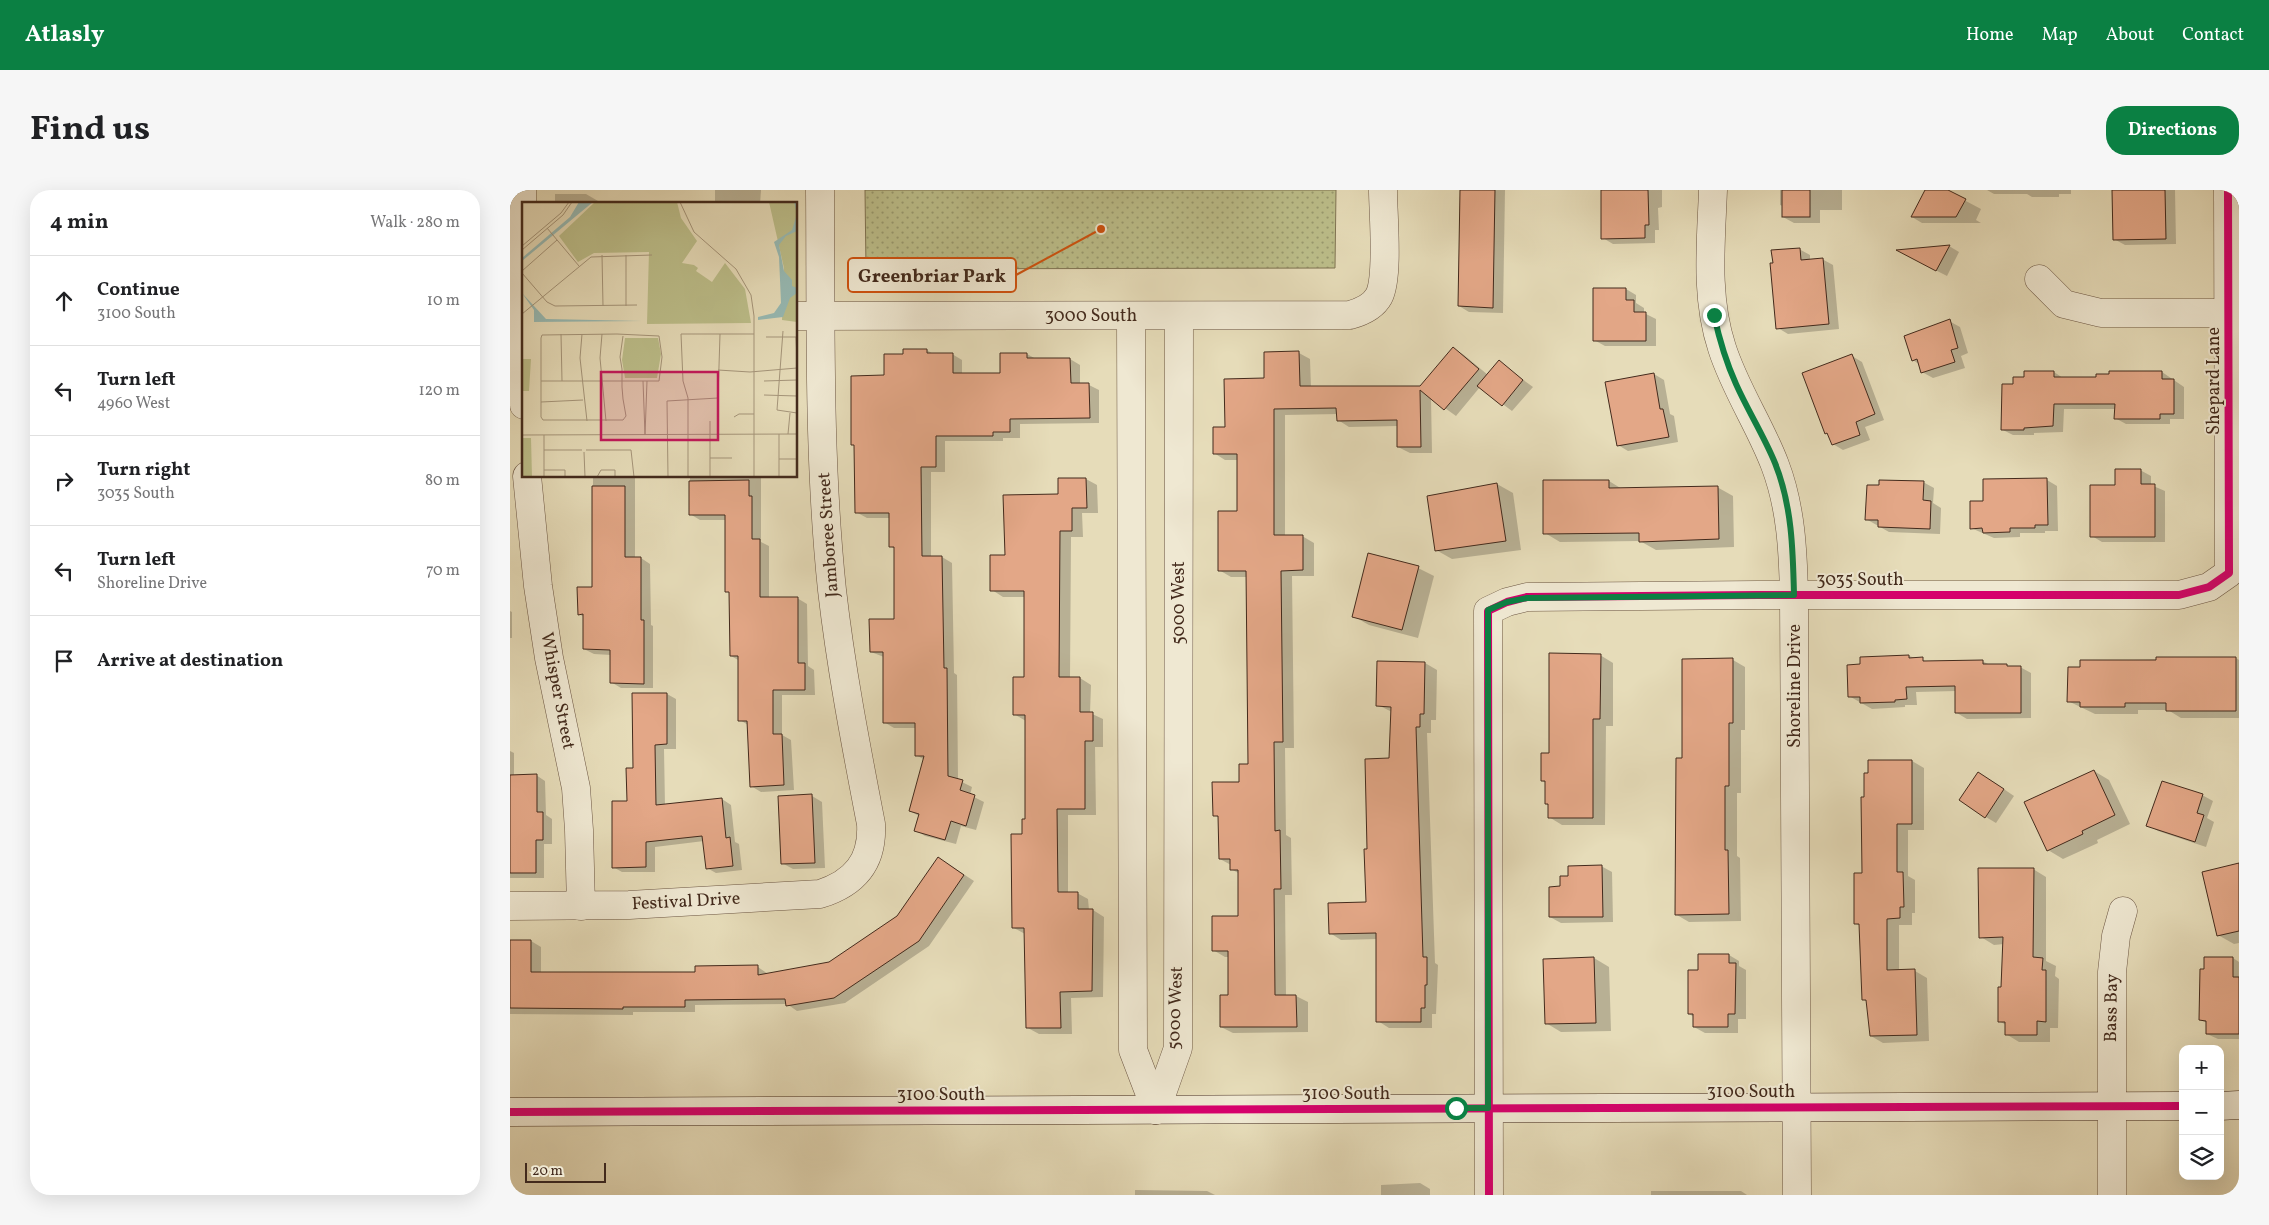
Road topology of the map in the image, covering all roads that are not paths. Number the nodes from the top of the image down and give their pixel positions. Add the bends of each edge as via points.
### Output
1 (522, 190) edge
2 (820, 190) edge
3 (1383, 190) edge
4 (1713, 190) edge
5 (2228, 190) edge
6 (2039, 279) dead end
7 (2228, 313) junction
8 (809, 316) edge
9 (1131, 316) junction
10 (1179, 316) junction
11 (519, 317) edge
12 (522, 370) edge
13 (527, 478) edge
14 (2229, 573) joint
15 (1794, 595) junction
16 (856, 873) joint
17 (510, 906) edge
18 (581, 906) junction
19 (2123, 911) dead end
20 (2112, 1106) junction
21 (2179, 1106) edge
22 (2224, 1106) edge
23 (2239, 1106) edge
24 (1797, 1107) junction
25 (1488, 1108) junction
26 (1156, 1110) junction
27 (510, 1112) edge
28 (1488, 1195) edge
29 (1797, 1195) edge
30 (2112, 1195) edge

1 - 11 street
2 - 8 street, Jamboree Street
3 - 10 street, 3000 South via 1383,276 1379,296 1363,312 1350,315
4 - 15 street, Shoreline Drive via 1710,279 1714,315 1735,382 1775,464 1787,503 1792,534
5 - 7 street, Shepard Lane
6 - 7 street via 2064,304 2101,313
7 - 14 street, Shepard Lane
8 - 9 street, 3000 South
8 - 16 street, Jamboree Street via 832,588 846,689 871,824 868,856
9 - 10 street, 3000 South
9 - 26 street via 1134,1050
10 - 26 street, 5000 West via 1178,1048
11 - 12 street
13 - 18 street, Whisper Street via 549,658 576,788
14 - 15 street, 3035 South via 2208,587 2179,595
15 - 24 street, Shoreline Drive
15 - 25 street, 3035 South via 1527,598 1488,610
16 - 18 street, Festival Drive via 833,890 807,896
17 - 18 street, Festival Drive
19 - 20 street, Bass Bay via 2112,972
20 - 21 street, 3100 South
20 - 24 street, 3100 South
20 - 30 street, Bass Bay
22 - 23 street
24 - 25 street, 3100 South
24 - 29 street, Shoreline Drive
25 - 26 street, 3100 South
25 - 28 street
26 - 27 street, 3100 South

